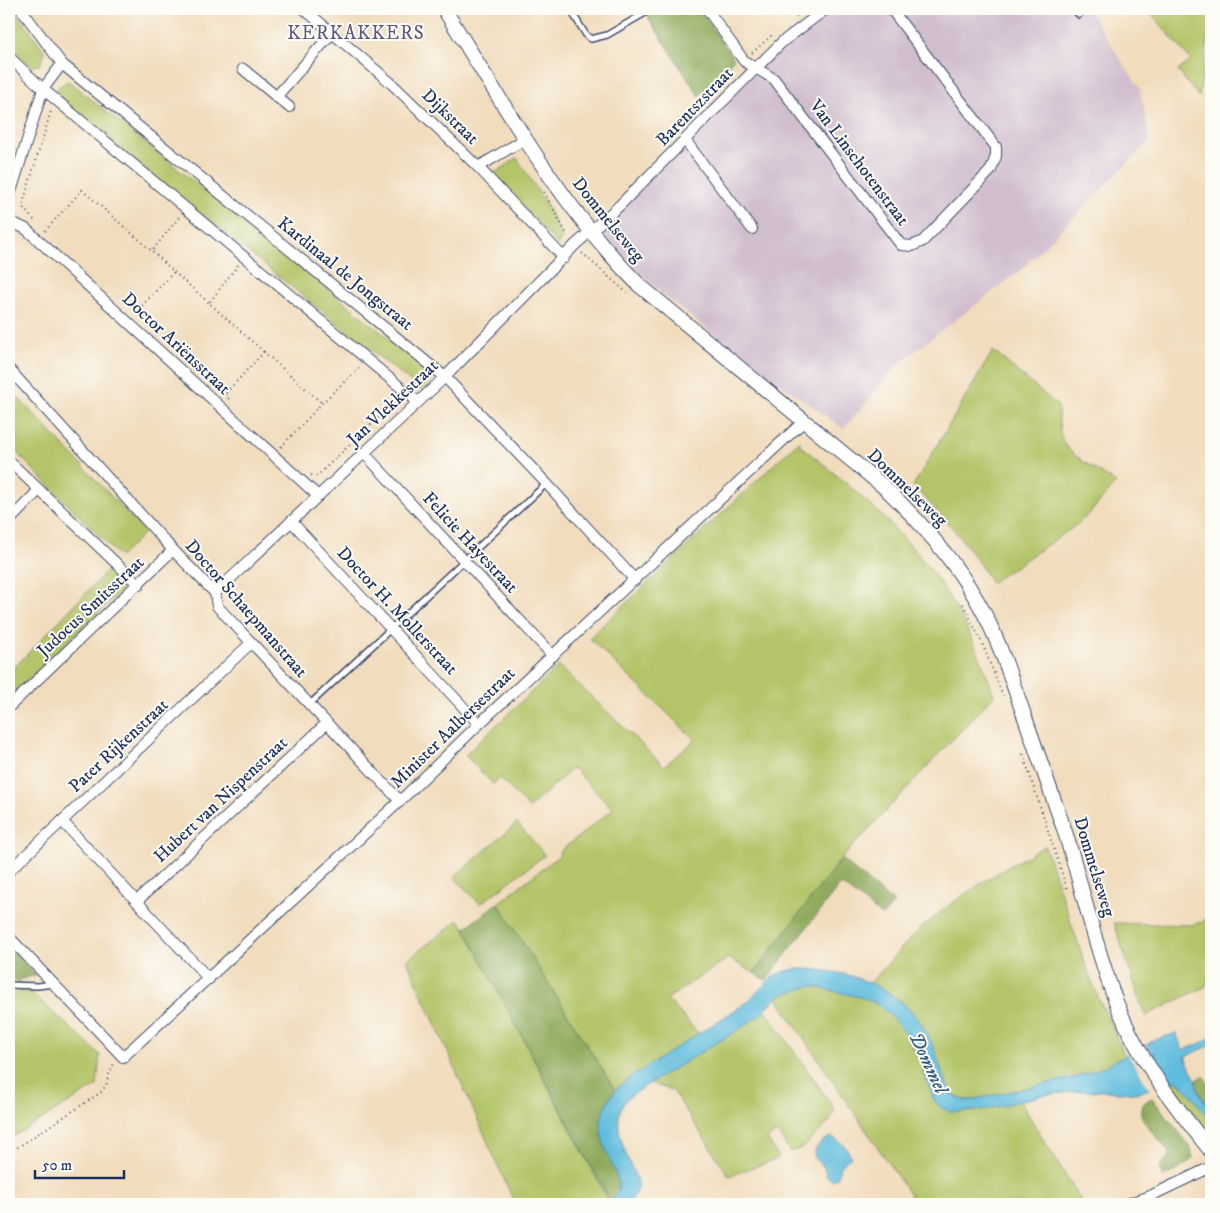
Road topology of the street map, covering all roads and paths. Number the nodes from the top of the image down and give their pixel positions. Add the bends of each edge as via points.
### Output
1 (21, 9) edge
2 (304, 9) edge
3 (444, 9) edge
4 (570, 9) edge
5 (652, 9) edge
6 (707, 9) edge
7 (826, 9) edge
8 (891, 9) edge
9 (1074, 9) edge
10 (1079, 15) dead end
11 (332, 32) junction
12 (9, 56) edge
13 (62, 64) junction
14 (756, 68) junction
15 (243, 69) dead end
16 (43, 89) junction
17 (276, 97) junction
18 (288, 107) dead end
19 (52, 108) dead end
20 (525, 139) junction
21 (685, 140) junction
22 (478, 167) junction
23 (9, 198) edge
24 (182, 213) dead end
25 (9, 221) edge
26 (39, 225) dead end
27 (752, 229) dead end
28 (45, 231) dead end
29 (589, 231) junction
30 (575, 246) junction
31 (152, 251) junction
32 (564, 258) junction
33 (241, 261) dead end
34 (174, 272) junction
35 (634, 298) dead end
36 (209, 303) junction
37 (135, 313) dead end
38 (264, 352) junction
39 (365, 362) dead end
40 (9, 369) edge
41 (445, 377) junction
42 (211, 382) dead end
43 (403, 394) dead end
44 (418, 402) junction
45 (322, 403) junction
46 (804, 421) junction
47 (281, 447) dead end
48 (364, 453) junction
49 (9, 461) edge
50 (305, 470) dead end
51 (547, 484) junction
52 (39, 490) junction
53 (318, 496) junction
54 (9, 521) edge
55 (292, 521) junction
56 (173, 550) junction
57 (464, 560) junction
58 (635, 580) junction
59 (139, 585) junction
60 (215, 592) junction
61 (961, 599) dead end
62 (391, 628) junction
63 (251, 644) junction
64 (553, 656) junction
65 (1004, 698) dead end
66 (309, 705) junction
67 (9, 706) edge
68 (327, 723) junction
69 (479, 724) junction
70 (1022, 752) dead end
71 (400, 801) junction
72 (62, 821) junction
73 (9, 872) edge
74 (1070, 898) dead end
75 (136, 901) junction
76 (9, 937) edge
77 (209, 979) junction
78 (53, 984) junction
79 (9, 985) edge
80 (123, 1057) junction
81 (1211, 1151) edge
82 (9, 1153) edge
83 (1211, 1167) edge
84 (9, 1192) edge
85 (14, 1204) edge
86 (1127, 1204) edge

1 - 13 street, Kardinaal de Jongstraat
2 - 11 street, Dijkstraat
3 - 20 street, Dommelseweg
4 - 5 lane via 591,39 607,35
6 - 14 street via 744,61
7 - 14 street, Barentszstraat via 782,42
8 - 14 street, Van Linschotenstraat via 996,147 991,170 918,244 900,245 774,79
9 - 10 lane
11 - 17 street
11 - 22 street, Dijkstraat via 392,83
12 - 16 street
13 - 16 street
13 - 41 street, Kardinaal de Jongstraat
14 - 21 street, Barentszstraat
15 - 17 street
16 - 23 street
16 - 44 street
17 - 18 street
19 - 26 path via 23,203
20 - 22 street
20 - 29 street, Dommelseweg
21 - 27 street
21 - 29 street, Barentszstraat
22 - 32 street, Dijkstraat
24 - 31 path
25 - 53 street, Doctor Ariënsstraat via 26,229
28 - 31 path via 82,190
29 - 30 street, Jan Vlekkestraat
29 - 46 street, Dommelseweg via 639,286
30 - 32 street, Jan Vlekkestraat
30 - 35 path, Dommelseweg
31 - 34 path
32 - 41 street, Jan Vlekkestraat
33 - 36 path
34 - 36 path
34 - 37 path
36 - 38 path
38 - 42 path via 225,394
38 - 45 path
39 - 45 path
40 - 56 street, Doctor Schaepmanstraat
41 - 44 street, Jan Vlekkestraat
41 - 51 street, Kardinaal de Jongstraat
43 - 50 path via 317,476
44 - 48 street, Jan Vlekkestraat
45 - 47 path
46 - 58 street, Minister Aalbersestraat
46 - 81 street, Dommelseweg via 912,513 941,548 984,612 1064,829 1115,999 1136,1044
48 - 53 street, Jan Vlekkestraat
48 - 57 street, Felicie Hayestraat
49 - 52 street
51 - 57 lane
51 - 58 street, Kardinaal de Jongstraat
52 - 54 street
52 - 59 street
53 - 55 street, Jan Vlekkestraat
55 - 60 street, Jan Vlekkestraat
55 - 62 street, Doctor H. Mollerstraat
56 - 59 street, Judocus Smitsstraat
56 - 60 street, Doctor Schaepmanstraat
57 - 62 lane
57 - 64 street, Felicie Hayestraat
58 - 64 street, Minister Aalbersestraat
59 - 67 street, Judocus Smitsstraat
60 - 63 street, Doctor Schaepmanstraat via 217,606
61 - 65 path
62 - 66 lane
62 - 69 street, Doctor H. Mollerstraat
63 - 66 street, Doctor Schaepmanstraat
63 - 72 street, Pater Rijkenstraat
64 - 69 street, Minister Aalbersestraat
66 - 68 street, Doctor Schaepmanstraat
68 - 71 street, Doctor Schaepmanstraat
68 - 75 street, Hubert van Nispenstraat
69 - 71 street, Minister Aalbersestraat
70 - 74 path, Dommelseweg
71 - 77 street, Minister Aalbersestraat
72 - 73 street, Pater Rijkenstraat
72 - 75 street
75 - 77 street
76 - 78 street
77 - 80 street, Minister Aalbersestraat
78 - 79 lane
78 - 80 street
80 - 82 path via 113,1064 106,1086 100,1093
83 - 86 street
84 - 85 path

